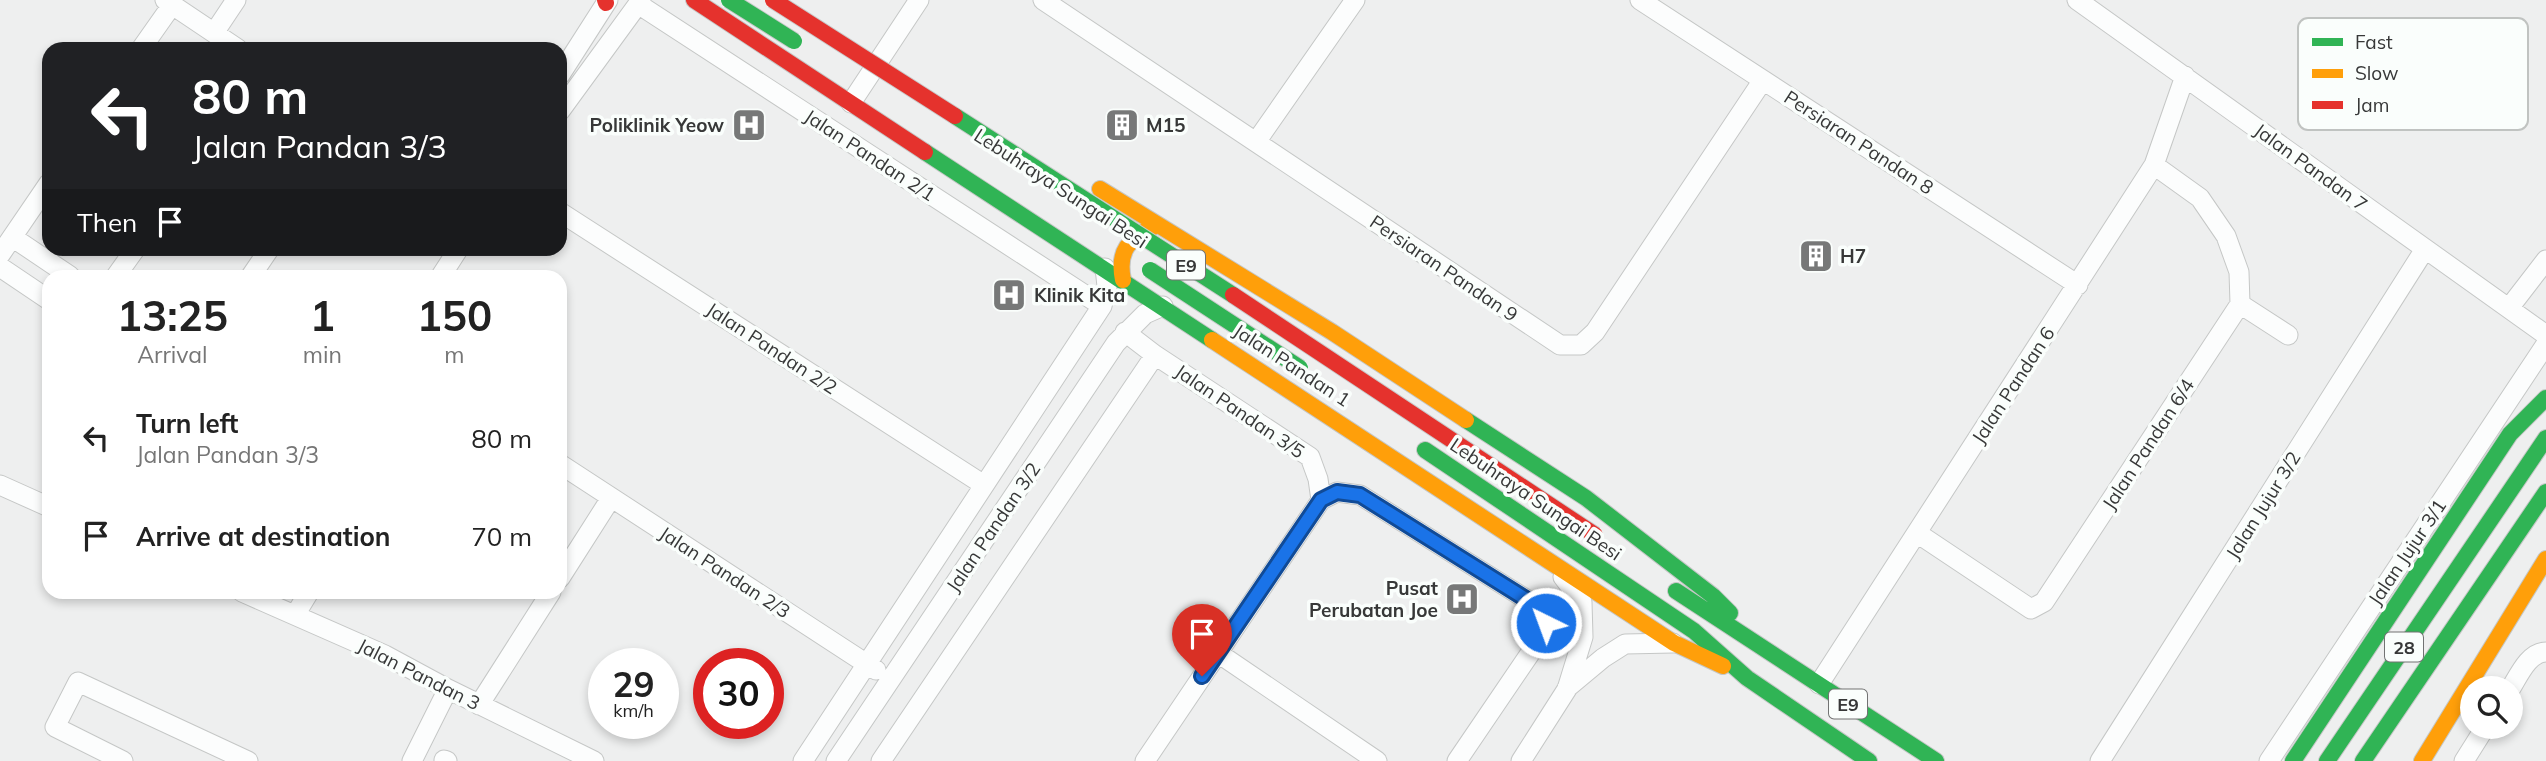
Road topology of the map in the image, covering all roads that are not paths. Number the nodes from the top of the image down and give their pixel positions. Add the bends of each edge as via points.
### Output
1 (236, 0) edge
2 (694, 0) edge
3 (729, 0) edge
4 (773, 0) edge
5 (796, 0) edge
6 (919, 0) edge
7 (1043, 0) edge
8 (1354, 0) edge
9 (1640, 0) edge
10 (2077, 0) edge
11 (606, 1) edge
12 (168, 2) edge
13 (639, 2) edge
14 (214, 33) junction
15 (145, 42) edge
16 (228, 42) edge
17 (811, 52) dead end
18 (883, 57) junction
19 (567, 64) edge
20 (846, 75) dead end
21 (2185, 76) junction
22 (1763, 80) junction
23 (881, 97) dead end
24 (567, 101) edge
25 (851, 103) junction
26 (1256, 142) junction
27 (2154, 165) junction
28 (42, 193) edge
29 (567, 217) edge
30 (1158, 225) junction
31 (12, 237) junction
32 (1114, 247) dead end
33 (2426, 249) junction
34 (0, 255) edge
35 (2546, 260) edge
36 (0, 267) edge
37 (1105, 268) junction
38 (61, 270) edge
39 (1123, 280) junction
40 (2078, 285) junction
41 (42, 295) edge
42 (2240, 304) junction
43 (1102, 306) junction
44 (1163, 306) junction
45 (2509, 308) junction
46 (1125, 332) junction
47 (2288, 335) dead end
48 (2546, 335) edge
49 (2546, 344) edge
50 (1155, 355) junction
51 (1310, 375) dead end
52 (2546, 398) edge
53 (2546, 438) edge
54 (1413, 442) dead end
55 (567, 469) edge
56 (0, 485) edge
57 (984, 485) junction
58 (2546, 492) edge
59 (611, 498) junction
60 (1321, 500) junction
61 (42, 504) edge
62 (1917, 533) junction
63 (1606, 542) dead end
64 (2546, 559) edge
65 (1552, 562) junction
66 (567, 567) edge
67 (1658, 579) dead end
68 (261, 599) edge
69 (283, 599) edge
70 (304, 599) edge
71 (547, 599) edge
72 (293, 614) junction
73 (1674, 643) junction
74 (1762, 645) junction
75 (2546, 652) edge
76 (1218, 653) junction
77 (867, 663) junction
78 (2518, 676) edge
79 (1747, 678) junction
80 (891, 679) junction
81 (1819, 684) junction
82 (448, 689) junction
83 (1567, 689) junction
84 (480, 705) junction
85 (2478, 739) edge
86 (1149, 760) edge
87 (123, 761) edge
88 (248, 761) edge
89 (412, 761) edge
90 (594, 761) edge
91 (803, 761) edge
92 (836, 761) edge
93 (881, 761) edge
94 (1377, 761) edge
95 (1457, 761) edge
96 (1521, 761) edge
97 (1869, 761) edge
98 (1936, 761) edge
99 (2100, 761) edge
100 (2269, 761) edge
101 (2293, 761) edge
102 (2327, 761) edge
103 (2363, 761) edge
104 (2422, 761) edge
105 (2464, 761) edge

1 - 14 street
2 - 25 main road, Jalan Pandan 1
3 - 17 main road, bridge
4 - 63 main road, Lebuhraya Sungai Besi / E9, bridge via 1221,287
5 - 18 main road
6 - 18 street
7 - 26 street, Persiaran Pandan 9
8 - 26 street
9 - 22 street, Persiaran Pandan 8
10 - 21 street, Jalan Pandan 7
11 - 19 street
12 - 14 street
12 - 15 street
13 - 24 street
13 - 43 street, Jalan Pandan 2/1
14 - 16 street
18 - 25 street
18 - 30 main road
20 - 23 main road
21 - 27 street, Jalan Pandan 6
21 - 33 street, Jalan Pandan 7
22 - 26 street, Persiaran Pandan 9 via 1595,332 1581,345 1560,345
22 - 40 street, Persiaran Pandan 8
25 - 37 main road, Jalan Pandan 1
27 - 40 street, Jalan Pandan 6
27 - 42 street via 2200,198 2226,236 2239,272
28 - 31 street
29 - 57 street, Jalan Pandan 2/2
30 - 39 main road via 1140,232 1129,243 1120,262
30 - 74 main road via 1586,498 1713,596
31 - 34 street
31 - 38 street
32 - 51 main road, Lebuhraya Sungai Besi / E9, bridge
33 - 45 street, Jalan Pandan 7
33 - 99 street, Jalan Jujur 3/2
35 - 45 street
36 - 41 street
37 - 39 main road, Jalan Pandan 1
37 - 43 street
39 - 44 main road, Jalan Pandan 1
40 - 62 street, Jalan Pandan 6
42 - 47 street
42 - 62 street, Jalan Pandan 6/4 via 2045,602 2031,609
43 - 57 street
44 - 46 street, Jalan Pandan 3/2 via 1144,314
44 - 65 main road, Jalan Pandan 1
45 - 48 street, Jalan Pandan 7
46 - 50 street, Jalan Pandan 3/5
46 - 80 street, Jalan Pandan 3/2
49 - 100 street, Jalan Jujur 3/1
50 - 60 street, Jalan Pandan 3/5 via 1310,457
50 - 93 street, Jalan Pandan 3/2
52 - 101 main road via 2510,433
53 - 102 main road, 28
54 - 79 main road, Lebuhraya Sungai Besi / E9 via 1693,631
55 - 59 street, Jalan Pandan 2/3
56 - 61 street
57 - 77 street
58 - 103 main road, 28
59 - 66 street
59 - 77 street, Jalan Pandan 2/3
60 - 76 street
60 - 95 street via 1337,492 1360,495 1537,606 1545,617 1545,630
62 - 81 street, Jalan Pandan 6
64 - 104 main road
65 - 73 main road, Jalan Pandan 1
65 - 83 street via 1583,602 1584,636
67 - 74 main road, E9
68 - 72 street, Jalan Pandan 3
69 - 72 street
70 - 72 street
71 - 84 street
72 - 82 street, Jalan Pandan 3
73 - 79 main road, Jalan Pandan 1
73 - 83 street via 1625,644
74 - 81 main road, E9
75 - 78 street via 2525,665
76 - 86 street
76 - 94 street
77 - 80 street, Jalan Pandan 2/3
77 - 91 street
79 - 97 main road, Jalan Pandan 1 / E9
80 - 92 street, Jalan Pandan 3/2
81 - 98 main road, E9
82 - 84 street, Jalan Pandan 3
82 - 89 street
83 - 96 street
84 - 90 street, Jalan Pandan 3
85 - 105 street
87 - 88 street via 55,727 78,682

